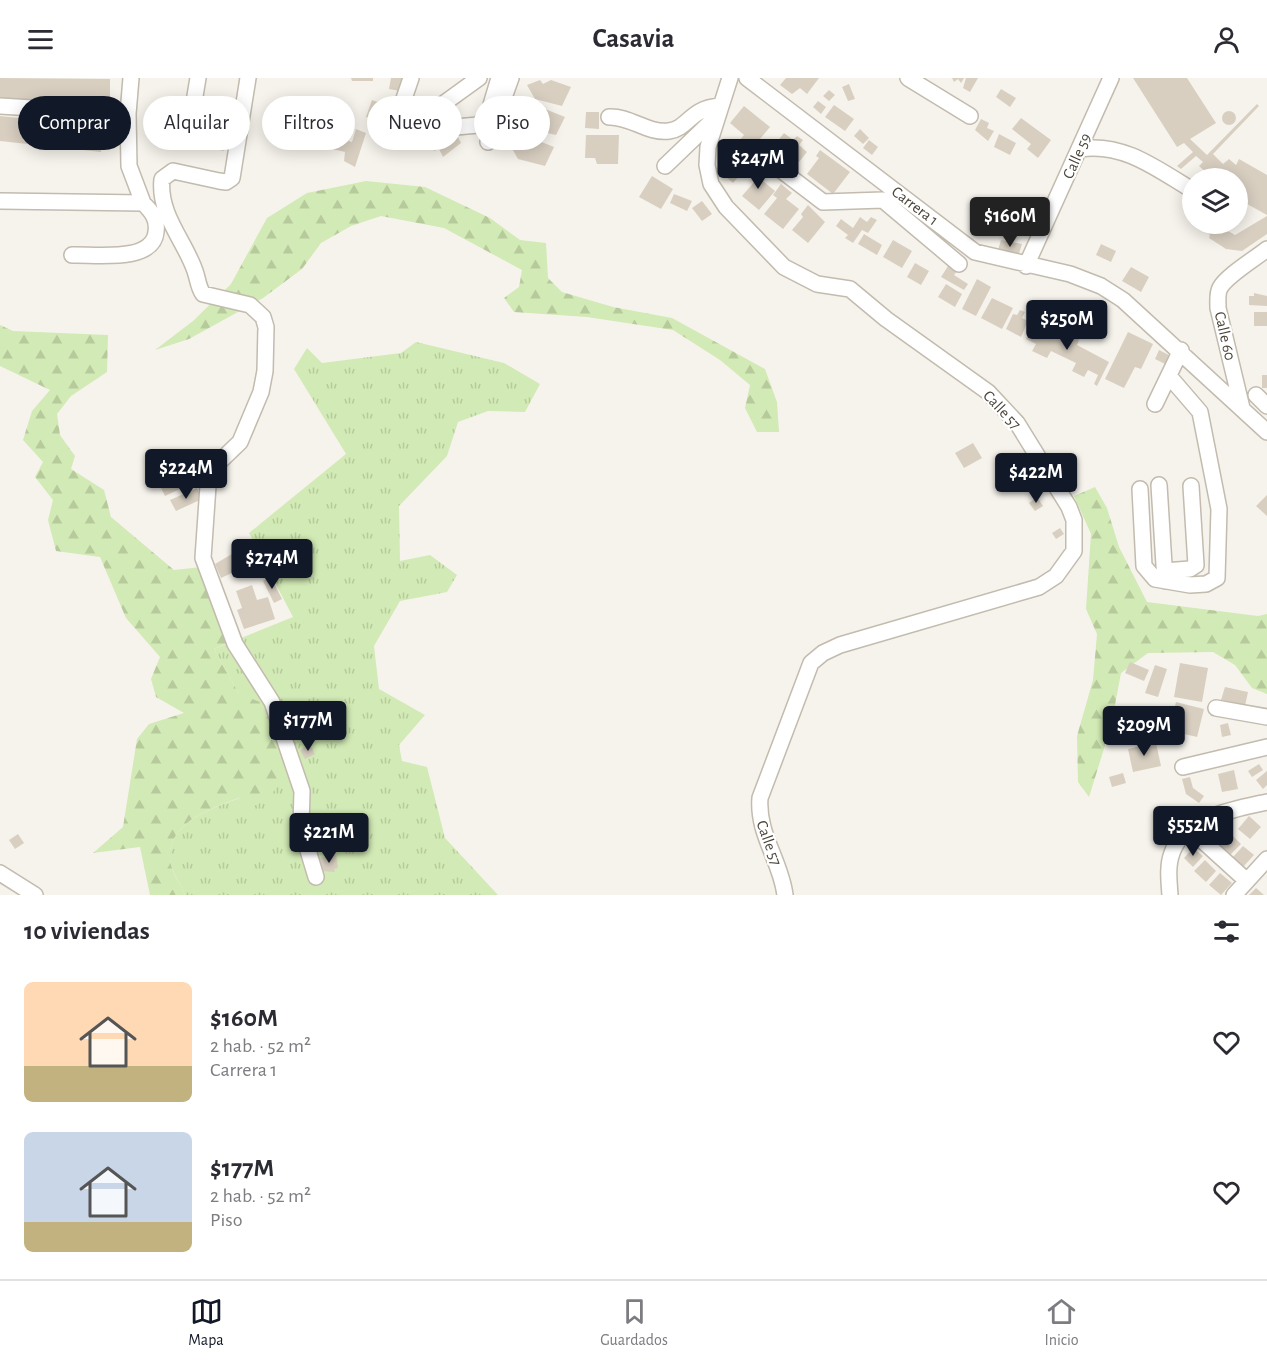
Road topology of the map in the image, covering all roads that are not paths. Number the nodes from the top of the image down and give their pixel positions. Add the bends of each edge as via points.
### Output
1 (131, 78) edge
2 (198, 78) edge
3 (248, 78) edge
4 (411, 78) edge
5 (479, 78) edge
6 (499, 78) edge
7 (511, 78) edge
8 (730, 78) edge
9 (747, 78) edge
10 (908, 78) edge
11 (1112, 78) edge
12 (130, 96) edge
13 (195, 96) edge
14 (405, 96) edge
15 (505, 96) edge
16 (0, 106) edge
17 (18, 107) edge
18 (718, 112) junction
19 (970, 116) dead end
20 (609, 117) dead end
21 (1080, 149) junction
22 (129, 150) edge
23 (756, 151) dead end
24 (665, 166) dead end
25 (1182, 185) edge
26 (887, 194) junction
27 (0, 201) edge
28 (143, 203) junction
29 (1267, 249) edge
30 (72, 255) dead end
31 (959, 264) dead end
32 (1026, 266) junction
33 (1181, 350) junction
34 (1169, 376) junction
35 (1155, 404) dead end
36 (1242, 408) junction
37 (1267, 432) edge
38 (1159, 485) dead end
39 (1191, 486) dead end
40 (1140, 489) dead end
41 (1164, 576) junction
42 (1216, 708) dead end
43 (1267, 717) edge
44 (1267, 747) edge
45 (1183, 767) dead end
46 (1267, 802) edge
47 (1204, 842) dead end
48 (1267, 859) edge
49 (0, 873) edge
50 (316, 877) dead end
51 (1247, 881) junction
52 (35, 895) edge
53 (785, 895) edge
54 (1170, 895) edge
55 (1234, 895) edge

1 - 12 street
2 - 13 street
3 - 50 street via 232,178 219,181 173,171 162,179 162,194 168,218 196,272 202,294 250,305 263,317 266,327 261,392 240,442 214,466 208,486 203,558 235,644 272,702 285,738 302,791 301,827
4 - 14 street
5 - 6 street via 443,104 445,114 456,127 478,125 488,115
7 - 15 street
8 - 18 street, Calle 57
9 - 26 street, Carrera 1
10 - 19 street
11 - 21 street, Calle 59
16 - 17 street
18 - 20 street via 704,108 680,128 669,131 621,116
18 - 24 street
18 - 53 street, Calle 57 via 707,165 711,184 726,207 784,267 817,284 850,290 988,392 1017,423 1063,498 1076,534 1074,551 1056,576 1039,587 840,645 823,652 811,663 760,798 759,816 784,882
21 - 25 street via 1101,146 1117,150
21 - 32 street, Calle 59
22 - 28 street via 129,166
23 - 26 street via 823,202
26 - 31 street
26 - 32 street, Carrera 1 via 975,252
27 - 28 street
28 - 30 street via 155,216 156,230 154,242 144,251
29 - 36 street, Calle 60 via 1220,287 1218,297
32 - 33 street, Carrera 1 via 1070,274 1101,286
33 - 34 street
33 - 36 street, Carrera 1
34 - 35 street
34 - 41 street via 1200,412 1220,508 1220,562 1217,578 1206,584 1190,585
36 - 37 street, Carrera 1
38 - 41 street
39 - 41 street via 1196,565
40 - 41 street via 1144,566 1155,579
42 - 43 street
44 - 45 street
46 - 54 street via 1203,819 1180,840 1172,852
47 - 51 street
48 - 51 street
49 - 52 street
51 - 55 street

